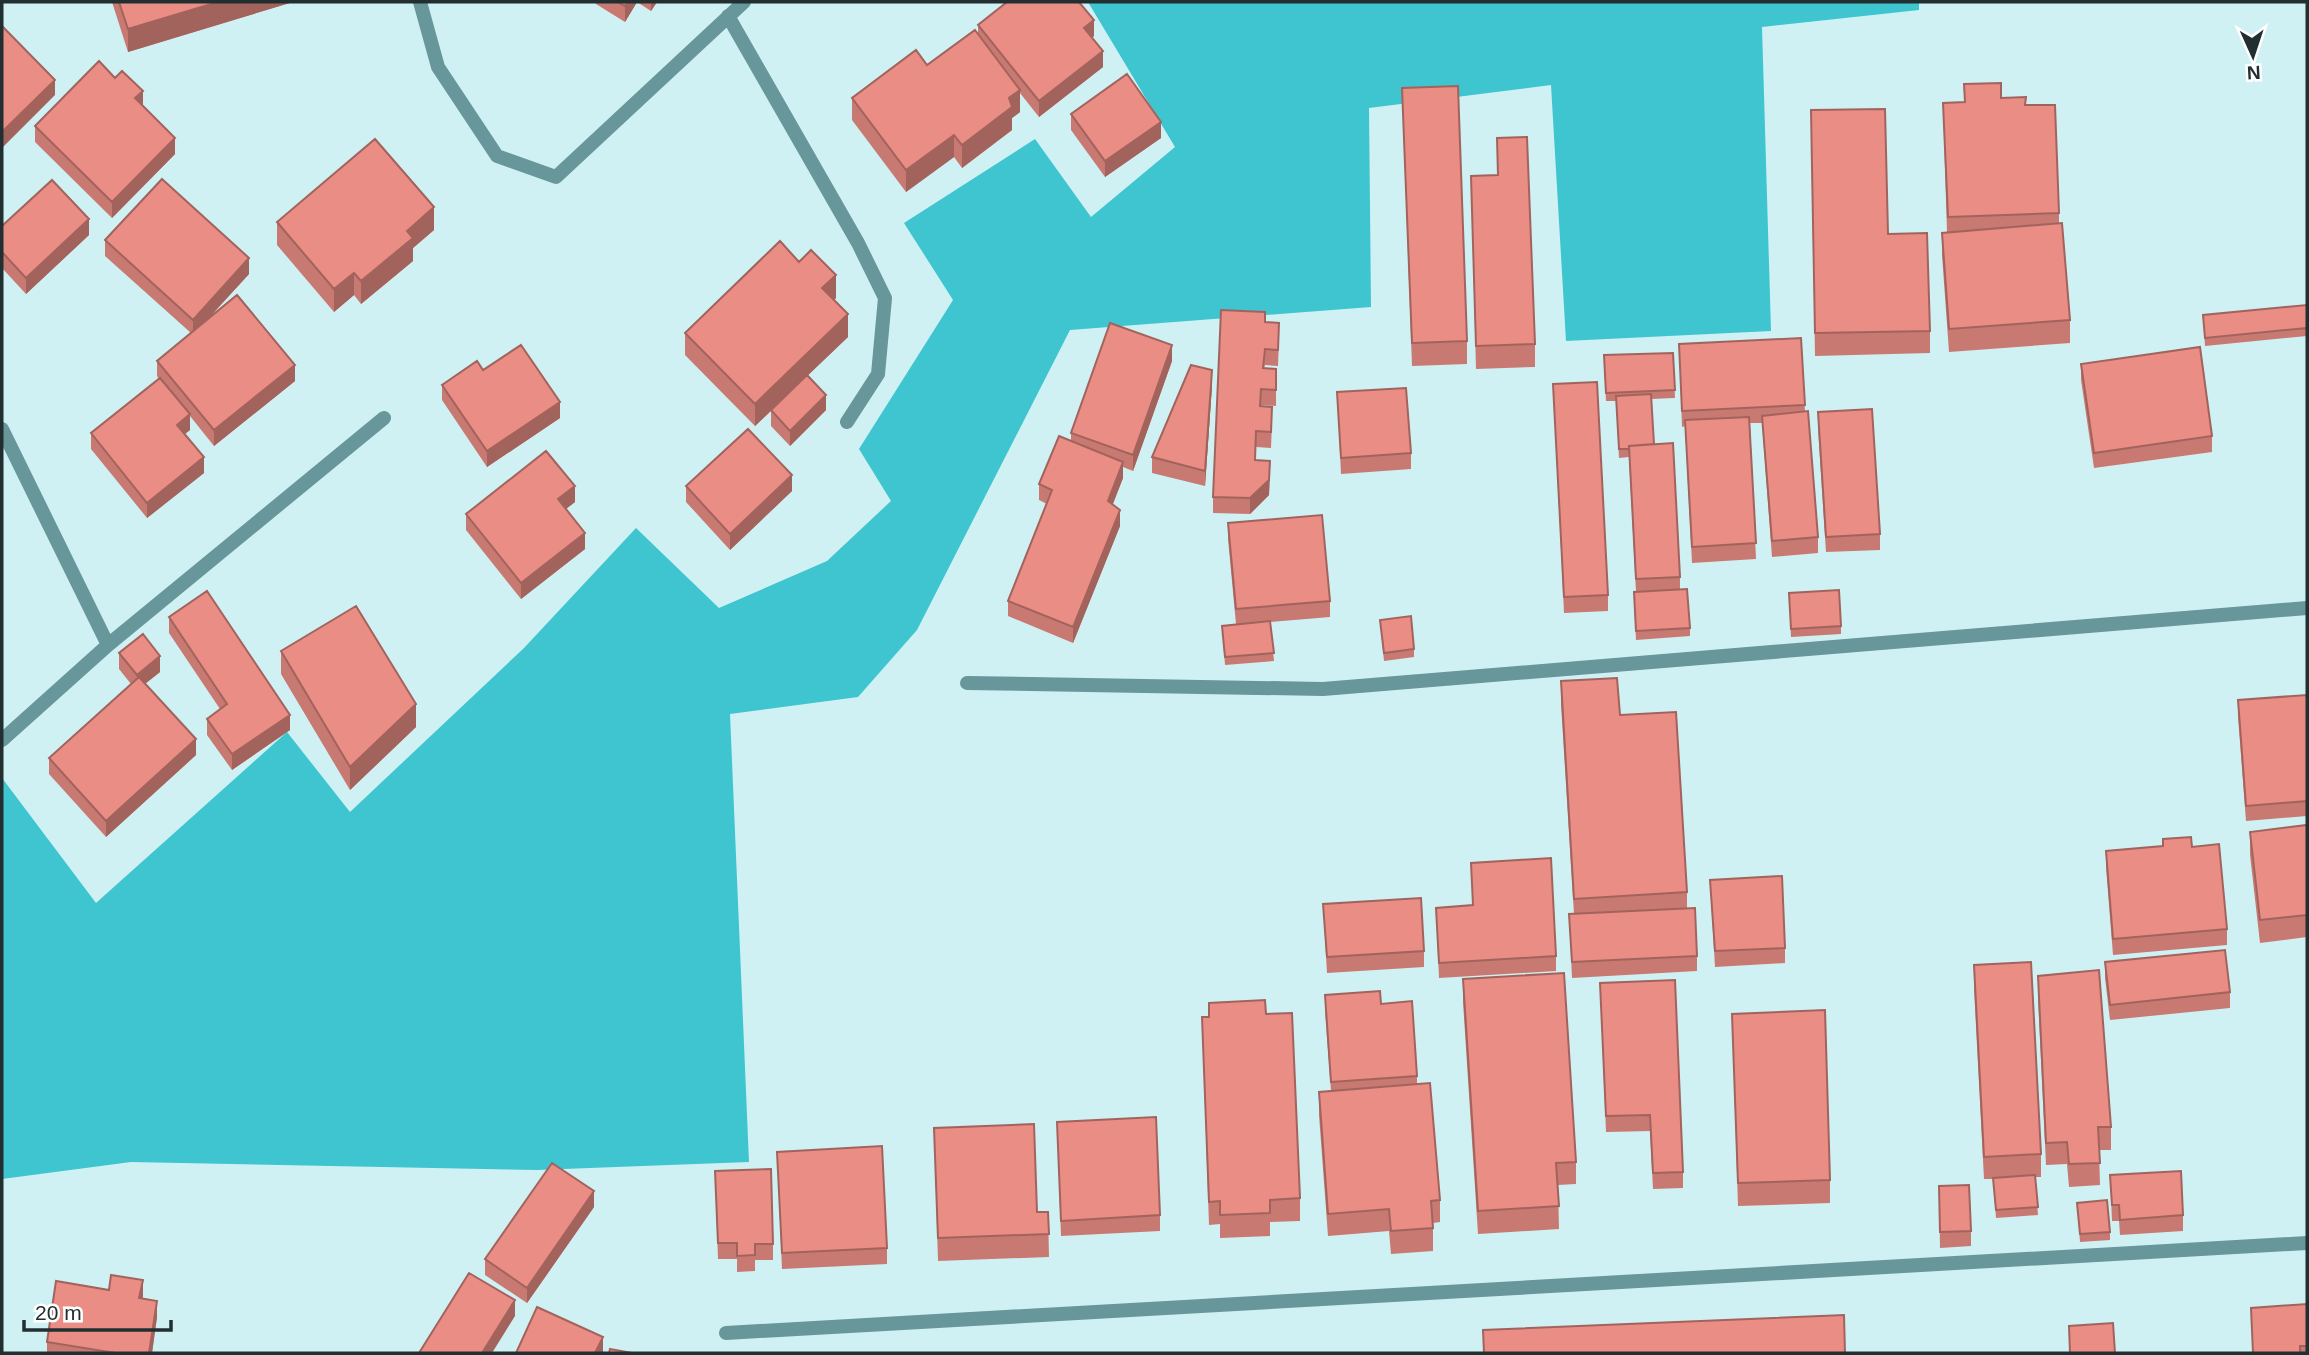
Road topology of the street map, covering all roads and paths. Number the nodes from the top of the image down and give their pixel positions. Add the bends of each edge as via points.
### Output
1 (420, 2) edge
2 (744, 2) edge
3 (728, 16) junction
4 (384, 418) dead end
5 (847, 422) dead end
6 (2, 429) edge
7 (2307, 608) edge
8 (108, 645) junction
9 (967, 683) dead end
10 (2, 740) edge
11 (2307, 1243) edge
12 (726, 1333) dead end

1 - 3 street via 438,67 498,156 556,177
2 - 3 street
3 - 5 street via 886,298 878,374
4 - 8 street
6 - 8 street
7 - 9 street via 1323,689
8 - 10 street
11 - 12 street

